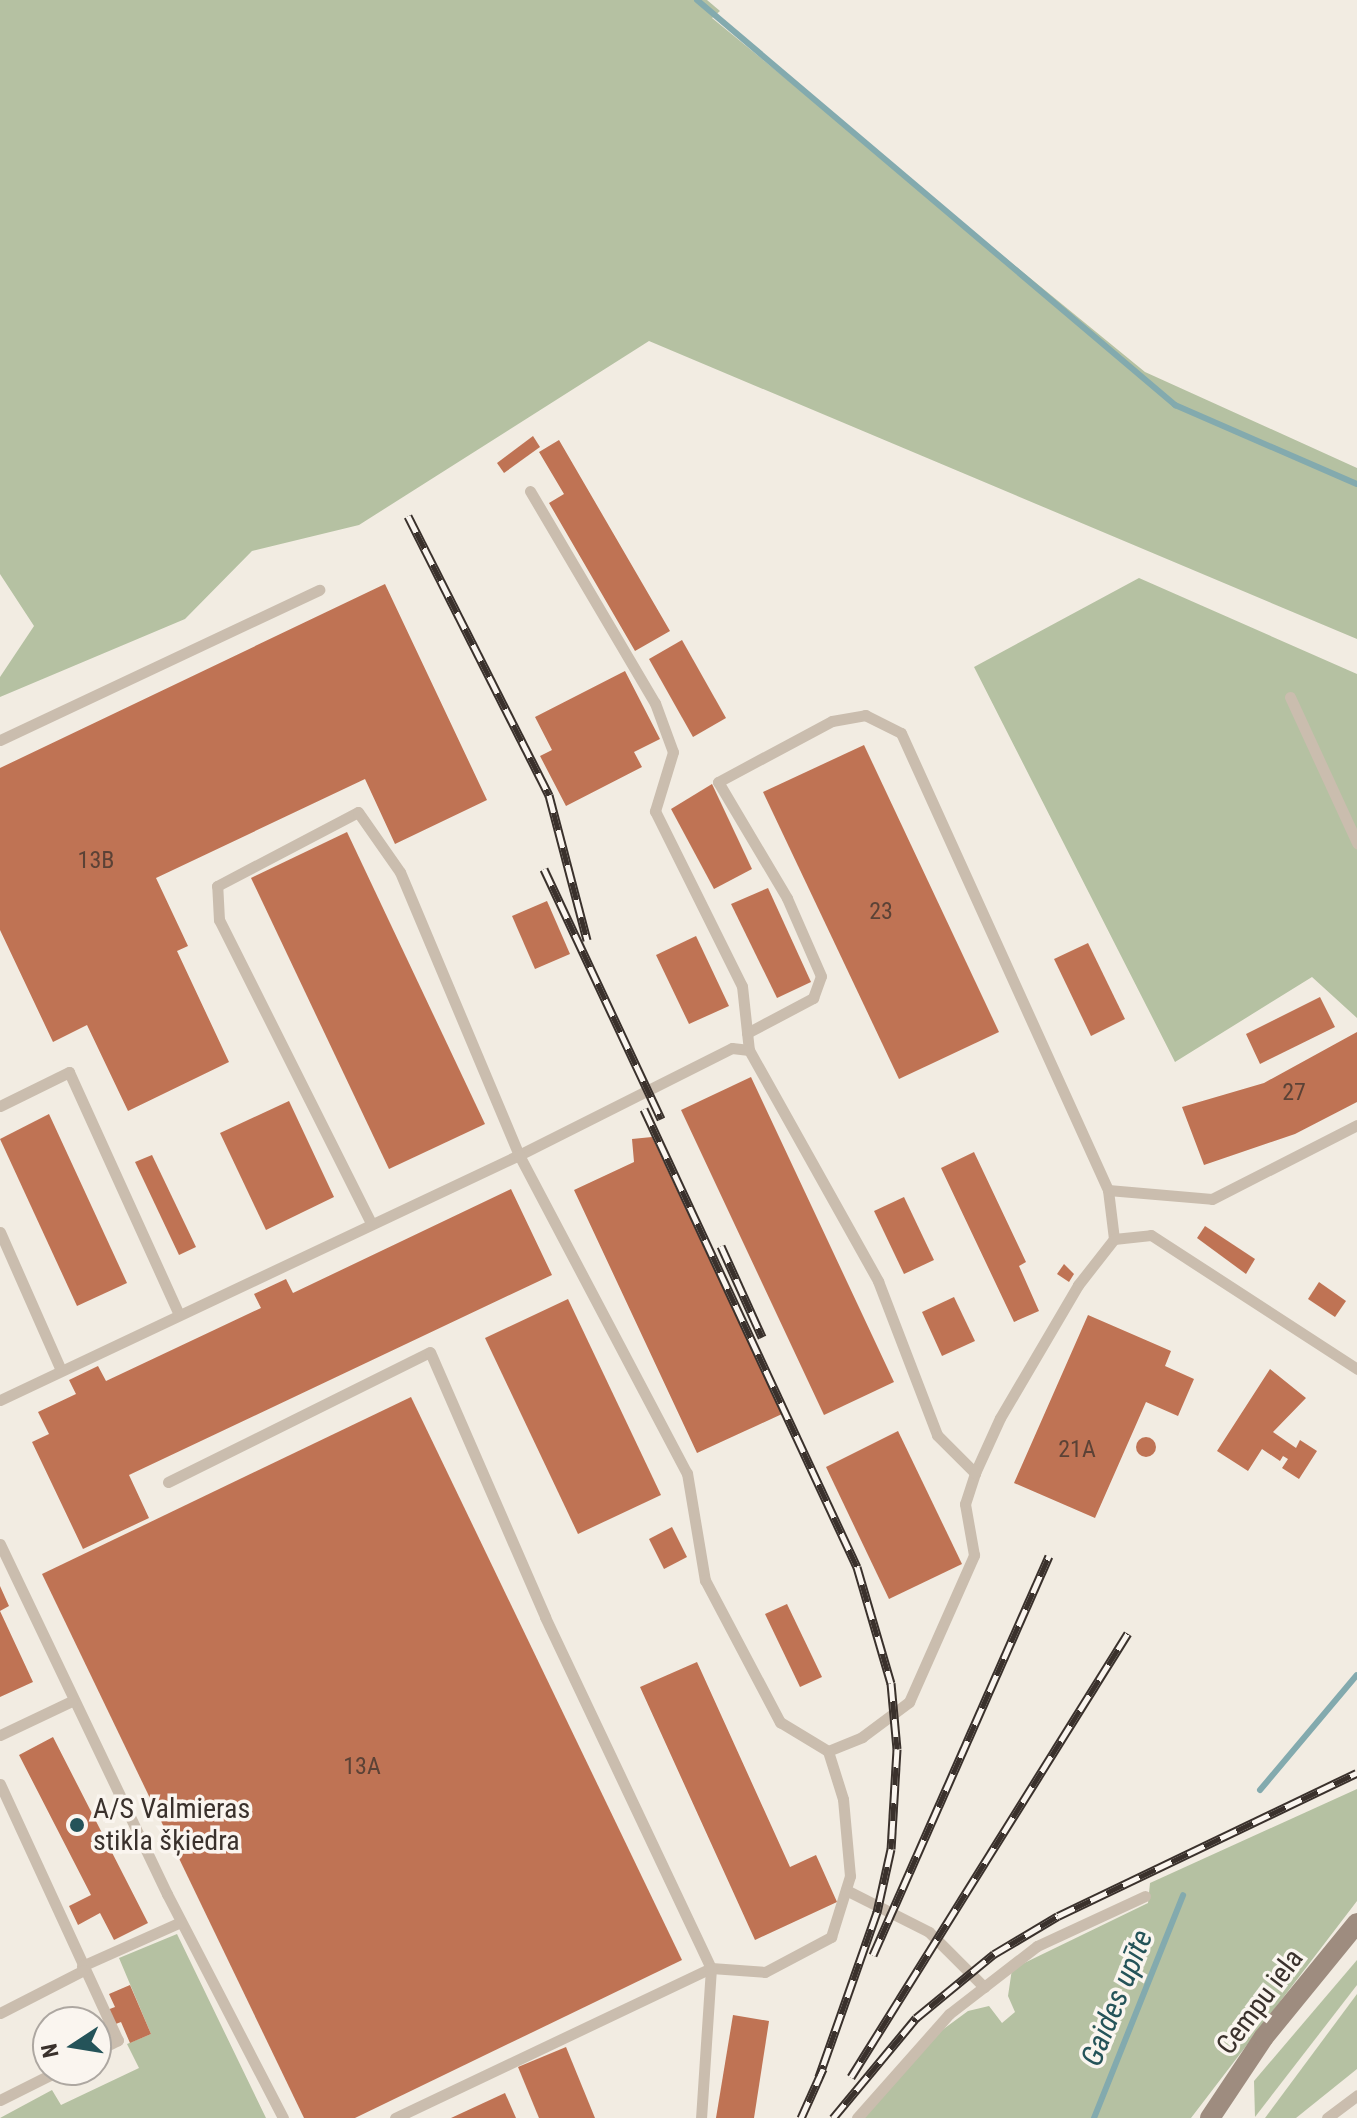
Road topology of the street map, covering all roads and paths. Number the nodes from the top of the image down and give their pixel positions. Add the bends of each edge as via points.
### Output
1 (530, 491) dead end
2 (319, 590) dead end
3 (1290, 697) dead end
4 (0, 740) edge
5 (1357, 843) edge
6 (747, 1033) junction
7 (749, 1050) junction
8 (0, 1106) edge
9 (1357, 1125) edge
10 (519, 1155) junction
11 (1108, 1190) junction
12 (370, 1221) junction
13 (0, 1232) edge
14 (1114, 1239) junction
15 (178, 1312) junction
16 (60, 1368) junction
17 (1357, 1369) edge
18 (0, 1400) edge
19 (975, 1473) junction
20 (168, 1482) dead end
21 (0, 1544) edge
22 (72, 1701) junction
23 (0, 1735) edge
24 (828, 1751) junction
25 (0, 1784) edge
26 (846, 1890) junction
27 (1145, 1896) dead end
28 (181, 1922) junction
29 (1357, 1923) edge
30 (83, 1968) junction
31 (711, 1968) junction
32 (984, 1987) junction
33 (101, 2006) edge
34 (0, 2013) edge
35 (112, 2028) edge
36 (112, 2043) edge
37 (32, 2084) edge
38 (1357, 2095) edge
39 (0, 2100) edge
40 (283, 2118) edge
41 (395, 2118) edge
42 (701, 2118) edge
43 (857, 2118) edge
44 (1210, 2118) edge
45 (1327, 2118) edge

1 - 6 lane via 655,703 673,752 655,811 742,986
2 - 4 lane
3 - 5 lane
6 - 7 lane
6 - 11 lane via 813,998 821,976 787,898 718,782 832,721 865,715 901,733
7 - 10 lane via 732,1048
7 - 19 lane via 878,1281 937,1435
8 - 15 lane via 69,1072
9 - 11 lane via 1212,1199
10 - 12 lane
10 - 12 lane via 400,872 358,812 217,886 219,920
10 - 24 lane via 687,1473 705,1580 780,1722
11 - 14 lane
12 - 15 lane
13 - 16 lane
14 - 17 lane via 1151,1235
14 - 19 lane via 1078,1285 1000,1418
15 - 16 lane
16 - 18 lane
19 - 24 lane via 965,1504 974,1555 909,1702 862,1737
20 - 31 lane via 430,1352 545,1617
21 - 22 lane
22 - 23 lane
22 - 28 lane
24 - 26 lane via 843,1799 850,1876
25 - 30 lane
26 - 31 lane via 831,1937 765,1972
26 - 32 lane via 929,1932
27 - 32 lane via 1037,1946
28 - 30 lane
28 - 40 lane
29 - 44 main road, Cempu iela via 1264,2037
30 - 33 lane
30 - 34 lane
31 - 41 lane
31 - 42 lane
32 - 43 lane via 895,2068
35 - 36 lane via 118,2040
37 - 39 lane
38 - 45 lane

